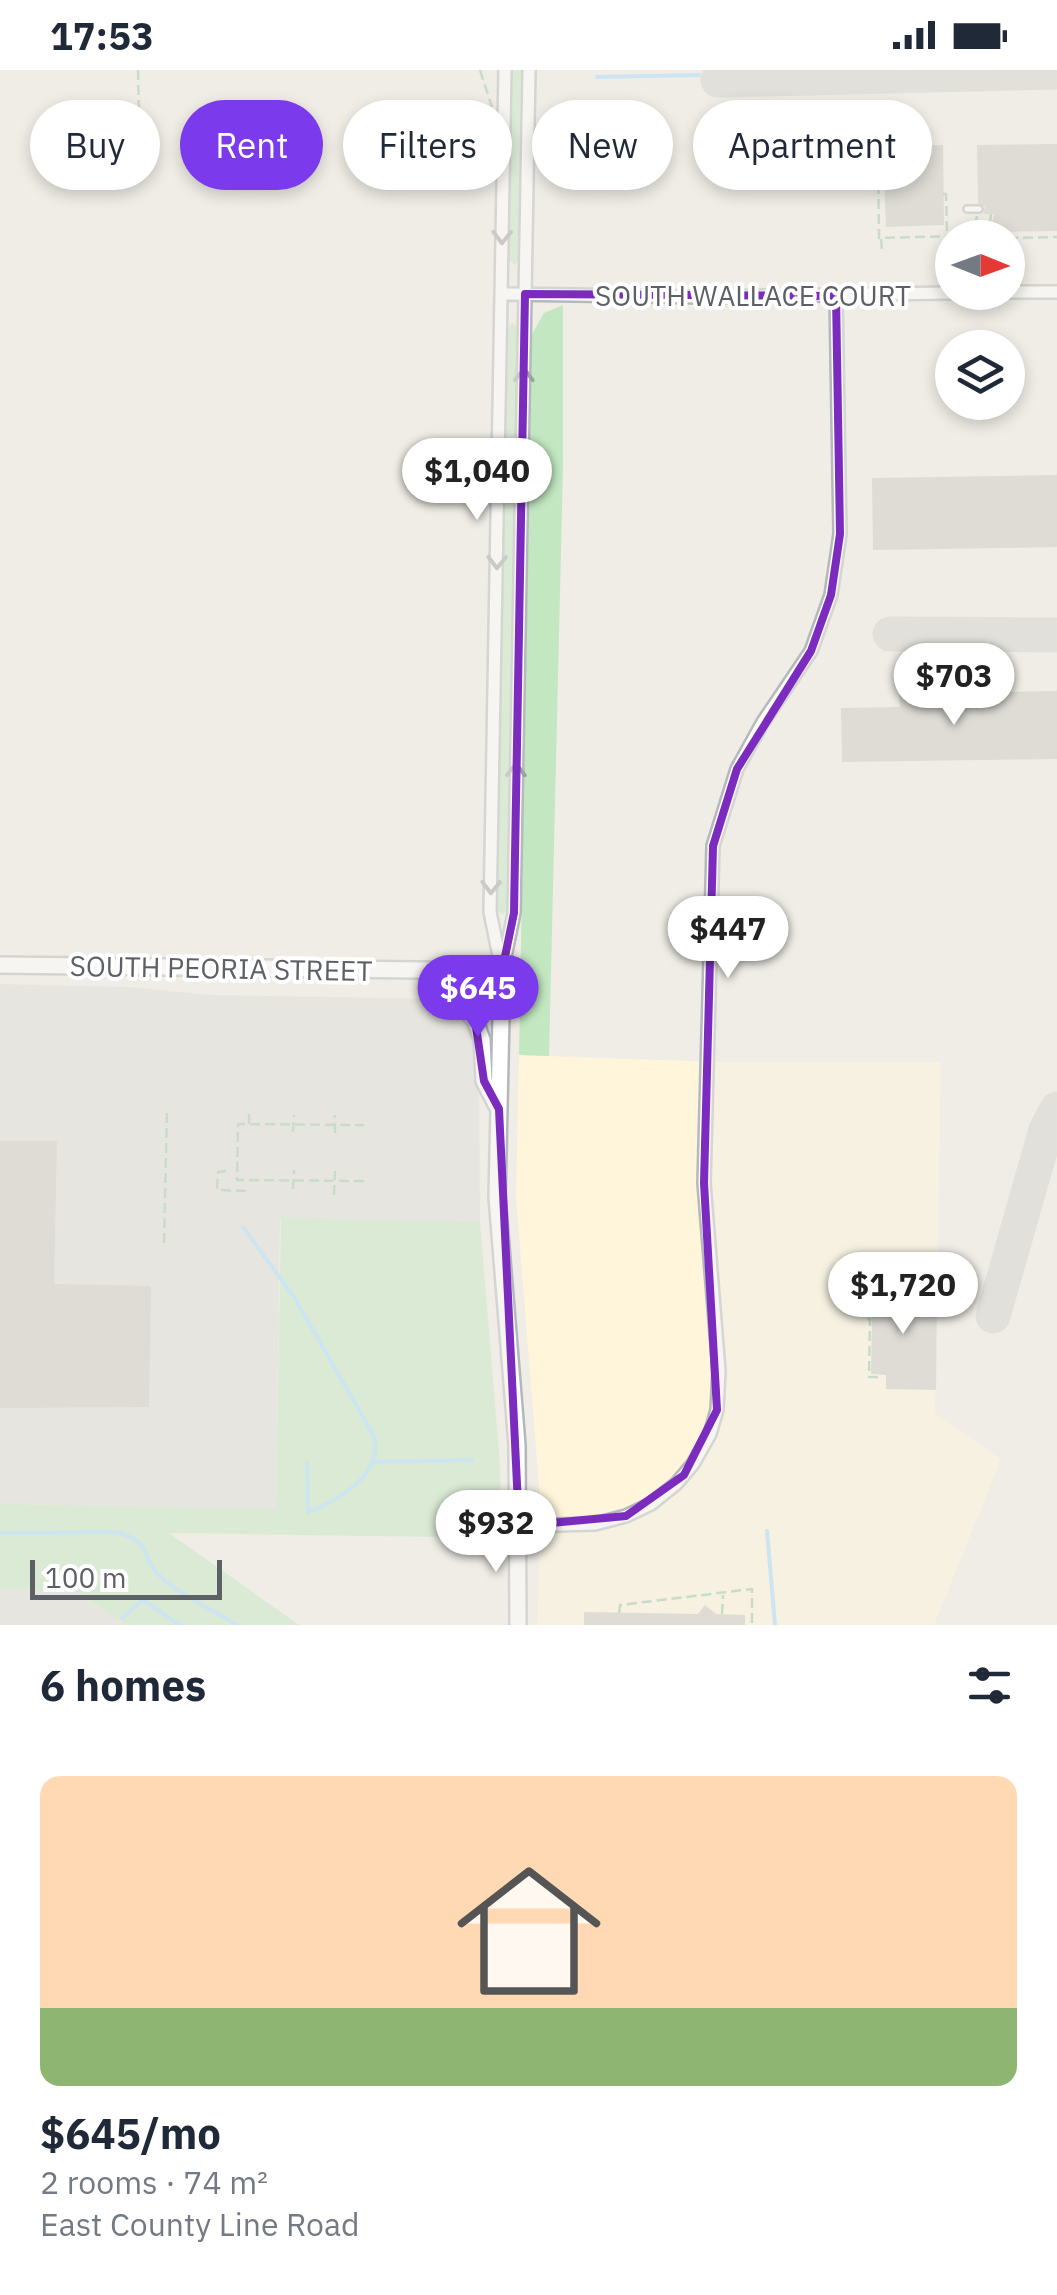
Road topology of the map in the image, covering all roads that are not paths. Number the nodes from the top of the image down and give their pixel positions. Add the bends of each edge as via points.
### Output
1 (505, 70) edge
2 (529, 70) edge
3 (967, 210) dead end
4 (978, 212) road end
5 (1025, 292) edge
6 (1057, 292) edge
7 (502, 294) junction
8 (525, 294) junction
9 (935, 294) edge
10 (836, 296) junction
11 (0, 964) edge
12 (428, 970) junction
13 (502, 971) junction
14 (499, 1110) junction
15 (519, 1526) junction
16 (518, 1625) edge

1 -> 7 street
2 - 8 street
3 - 4 lane
5 - 6 street, SOUTH WALLACE COURT
7 - 8 street, SOUTH WALLACE COURT
7 -> 13 street via 490,912
8 - 10 street, SOUTH WALLACE COURT
13 -> 8 street via 514,913
9 - 10 street, SOUTH WALLACE COURT
10 - 15 street via 836,576 811,652 737,769 713,846 704,1183 720,1371 714,1425 684,1475 639,1510 594,1524
11 - 12 main road, SOUTH PEORIA STREET
12 - 13 main road, SOUTH PEORIA STREET
12 - 14 main road via 441,996 475,1020 484,1080
13 - 14 main road
14 - 15 main road via 497,1197
15 - 16 main road

